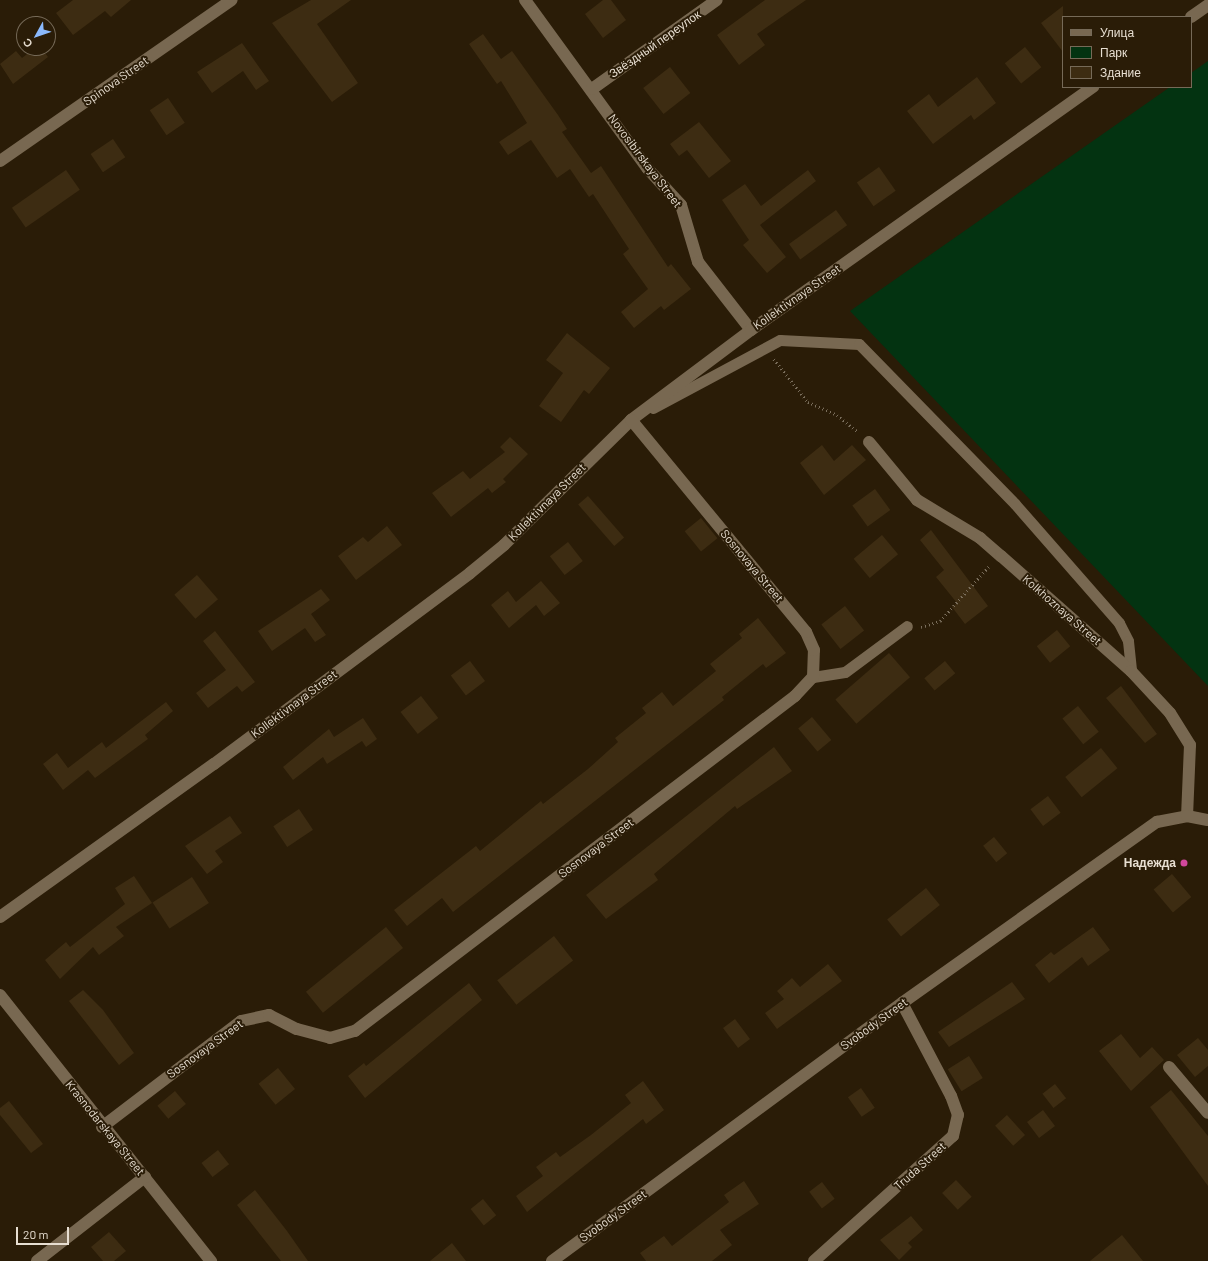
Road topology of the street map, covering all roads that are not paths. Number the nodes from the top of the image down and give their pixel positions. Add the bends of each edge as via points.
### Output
1 (232, 0) edge
2 (525, 0) edge
3 (717, 0) edge
4 (1208, 5) edge
5 (1192, 16) edge
6 (1092, 88) edge
7 (592, 89) junction
8 (0, 161) edge
9 (751, 330) junction
10 (632, 420) junction
11 (869, 442) road end
12 (908, 626) road end
13 (1131, 671) junction
14 (813, 677) junction
15 (1187, 816) junction
16 (1208, 820) edge
17 (0, 917) edge
18 (0, 995) edge
19 (902, 1003) junction
20 (1169, 1067) dead end
21 (1208, 1113) edge
22 (102, 1127) junction
23 (145, 1177) junction
24 (37, 1261) edge
25 (211, 1261) edge
26 (552, 1261) edge
27 (814, 1261) edge

1 - 8 street, Spinova Street
2 - 7 street, Novosibirskaya Street
3 - 7 street, Звёздный переулок
4 - 5 street
6 - 9 street, Kollektivnaya Street
7 - 9 street, Novosibirskaya Street via 648,169 681,205 698,262
9 - 10 street, Kollektivnaya Street
10 - 13 lane via 780,340 859,344 1015,504 1119,623 1128,641
10 - 14 street, Sosnovaya Street via 806,632 814,650
10 - 17 street, Kollektivnaya Street via 504,545 470,572 214,764
11 - 13 street, Kolkhoznaya Street via 917,500 980,538
12 - 14 lane via 845,672
13 - 15 street, Kolkhoznaya Street via 1170,713 1190,745
14 - 22 street, Sosnovaya Street via 788,701 355,1031 330,1038 297,1029 269,1015 241,1021
15 - 16 street, Svobody Street
15 - 19 street, Svobody Street via 1157,822
18 - 22 street, Krasnodarskaya Street
19 - 26 street, Svobody Street
19 - 27 street, Truda Street via 951,1096 958,1115 953,1136
20 - 21 street
22 - 23 street, Krasnodarskaya Street
23 - 24 street
23 - 25 street, Krasnodarskaya Street

